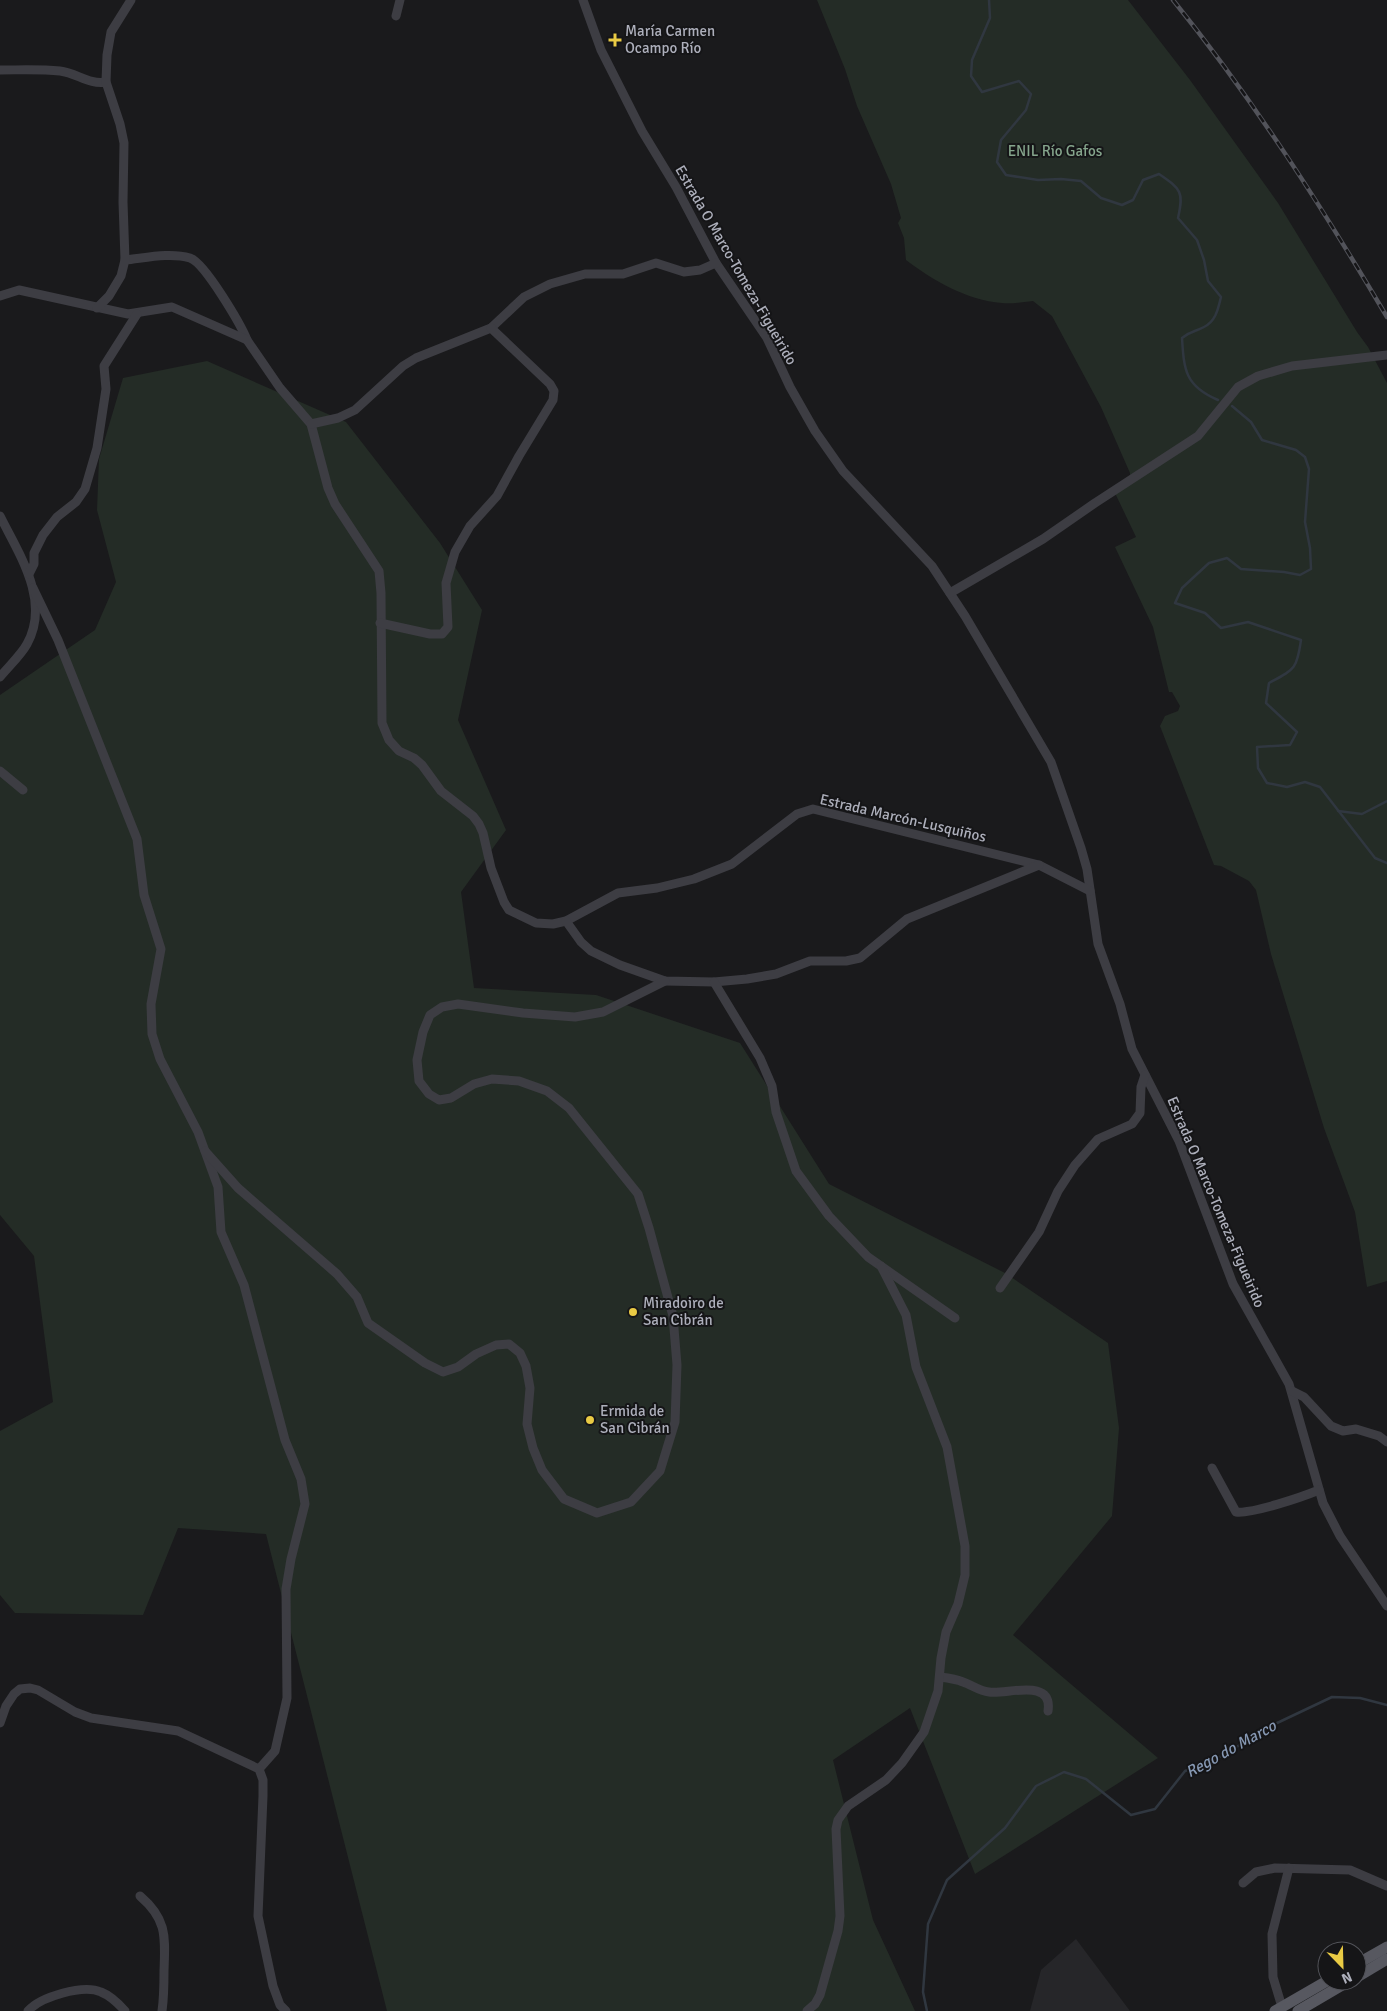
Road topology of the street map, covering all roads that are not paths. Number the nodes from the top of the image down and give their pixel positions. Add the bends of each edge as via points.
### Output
1 (131, 0) edge
2 (400, 0) edge
3 (583, 0) edge
4 (396, 16) dead end
5 (0, 70) edge
6 (106, 82) junction
7 (124, 260) junction
8 (716, 263) junction
9 (0, 296) edge
10 (97, 308) junction
11 (137, 314) junction
12 (241, 325) junction
13 (491, 328) junction
14 (230, 332) junction
15 (247, 340) junction
16 (1387, 355) edge
17 (311, 424) junction
18 (0, 516) edge
19 (29, 574) junction
20 (33, 588) junction
21 (950, 593) junction
22 (380, 623) junction
23 (0, 676) edge
24 (0, 771) edge
25 (23, 790) dead end
26 (1039, 865) junction
27 (1090, 891) junction
28 (566, 921) junction
29 (665, 981) junction
30 (714, 982) junction
31 (1145, 1075) junction
32 (205, 1151) junction
33 (881, 1266) junction
34 (1000, 1288) dead end
35 (955, 1318) dead end
36 (1292, 1391) junction
37 (1387, 1442) edge
38 (1212, 1468) dead end
39 (1319, 1490) junction
40 (1387, 1606) edge
41 (940, 1677) junction
42 (1048, 1711) dead end
43 (0, 1723) edge
44 (259, 1769) junction
45 (1289, 1868) junction
46 (1243, 1883) dead end
47 (1387, 1886) edge
48 (140, 1896) dead end
49 (1387, 1947) edge
50 (1367, 1958) edge
51 (1387, 1960) edge
52 (1367, 1971) edge
53 (1317, 1986) edge
54 (1332, 1991) edge
55 (1279, 2009) edge
56 (283, 2010) edge
57 (28, 2011) edge
58 (125, 2011) edge
59 (162, 2011) edge
60 (807, 2011) edge
61 (1298, 2011) edge

1 - 6 street via 111,32
2 - 4 street
3 - 8 street, Estrada O Marco-Tomeza-Figueirido via 617,83
5 - 6 street via 61,71 95,84
6 - 7 street via 124,143
7 - 10 street via 121,276
7 - 12 street, Estrada Marcón-Lusquiños via 177,256 193,259 214,282
8 - 13 street via 684,272 656,263 623,274 585,274 524,296
8 - 21 street, Estrada O Marco-Tomeza-Figueirido via 767,338 790,388 843,471 932,566
9 - 10 street via 19,290
10 - 11 street
11 - 14 street via 172,307
11 - 19 street via 104,366 106,389 97,448 85,489 43,535
12 - 14 street
12 - 15 street, Estrada Marcón-Lusquiños
13 - 17 street via 416,358 355,410
13 - 22 street via 550,384 554,400 497,496 470,526 455,552 446,583 448,627 442,634 430,634
14 - 15 street
15 - 17 street, Estrada Marcón-Lusquiños via 280,388
16 - 21 street via 1292,366 1258,376 1238,387 1198,436 1043,539
17 - 22 street, Estrada Marcón-Lusquiños via 335,504 379,571
18 - 19 street
19 - 20 street
20 - 23 street via 35,620 27,644
20 - 32 street via 58,640 137,839 144,895 161,949 151,1004 152,1034 160,1059
21 - 27 street, Estrada O Marco-Tomeza-Figueirido via 1051,762 1081,848
22 - 28 street, Estrada Marcón-Lusquiños via 382,723 389,740 399,751 422,765 441,791 479,824 497,888 510,910 536,923
24 - 25 street
26 - 27 street, Estrada Marcón-Lusquiños
26 - 28 street, Estrada Marcón-Lusquiños via 813,810 797,814 732,864 694,879 618,894
26 - 30 street via 907,919 860,958 810,961 776,974
27 - 31 street, Estrada O Marco-Tomeza-Figueirido via 1098,944 1120,1004 1132,1050
28 - 29 street via 591,951 620,966
29 - 30 street
29 - 32 street via 603,1012 574,1017 458,1004 442,1007 430,1015 422,1032 417,1060 419,1082 438,1100 451,1098 474,1084 492,1079 519,1081 547,1090 569,1108 638,1194 673,1316 677,1365 675,1422 660,1471 631,1502 597,1513 564,1499 542,1470 532,1448 527,1424 530,1388 520,1353 508,1344 496,1345 443,1372 425,1363 368,1323 357,1297 337,1274 238,1188
30 - 33 street via 760,1058 772,1086 776,1112 796,1171 829,1216 868,1257
31 - 34 street via 1140,1113 1132,1124 1098,1139 1075,1164 1039,1232
31 - 36 street, Estrada O Marco-Tomeza-Figueirido via 1182,1147 1236,1292
32 - 44 street via 218,1187 221,1232 244,1286 285,1440 301,1479 305,1504 286,1588 287,1698 275,1750
33 - 35 street
33 - 41 street via 906,1315 916,1366 947,1447 964,1546 965,1576 944,1644
36 - 37 street via 1304,1397 1331,1426 1343,1431 1356,1429
36 - 39 street, Estrada O Marco-Tomeza-Figueirido
38 - 39 street via 1236,1512 1251,1511
39 - 40 street, Estrada O Marco-Tomeza-Figueirido via 1340,1536
41 - 42 street via 989,1692 1035,1691 1046,1697
41 - 60 street via 929,1721 918,1743 886,1780 848,1806 838,1820 838,1931 820,1995
43 - 44 street via 14,1694 20,1689 30,1688 91,1718 178,1731
44 - 56 street via 263,1796 258,1916 273,1986
45 - 46 street via 1256,1872
45 - 47 street via 1350,1870
45 - 55 street via 1272,1934 1273,1977
48 - 59 street via 162,1922 165,1995
49 - 50 main road
51 - 52 main road
53 - 55 main road
54 - 61 main road
57 - 58 street via 37,2003 88,1989 111,1997

